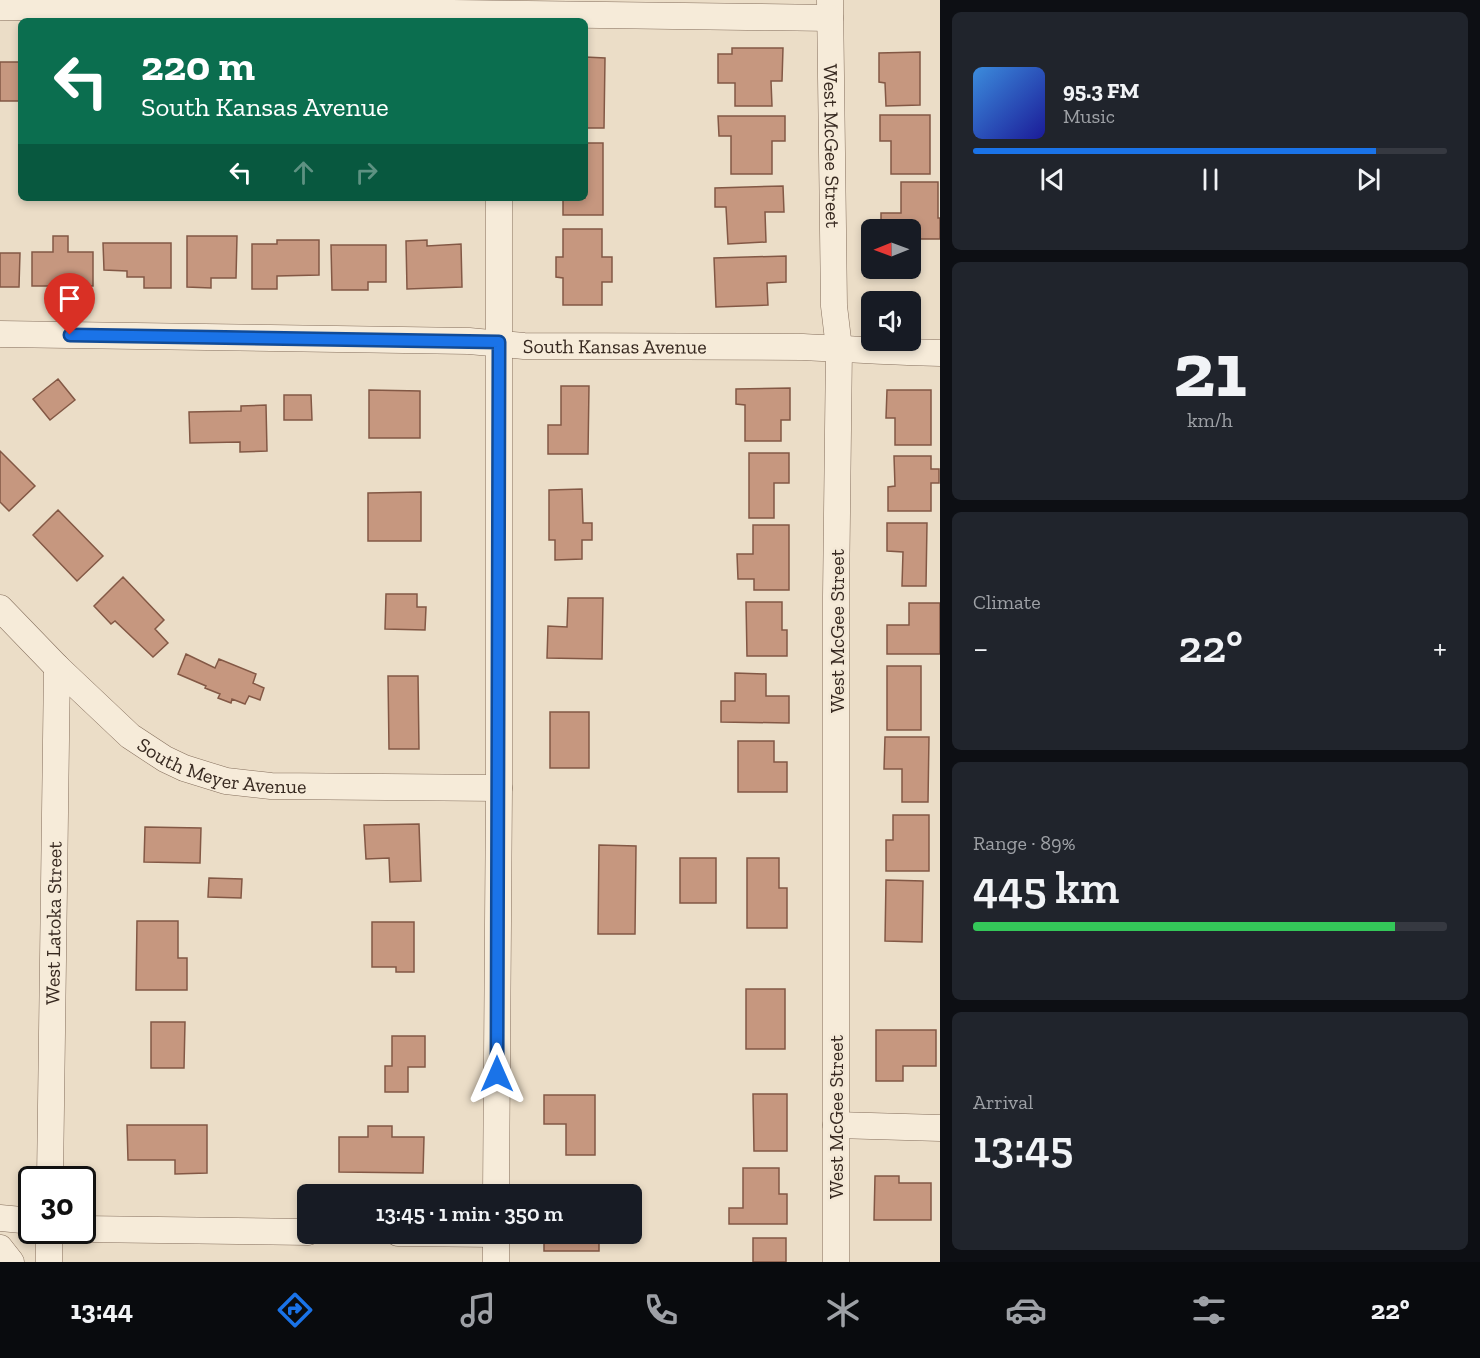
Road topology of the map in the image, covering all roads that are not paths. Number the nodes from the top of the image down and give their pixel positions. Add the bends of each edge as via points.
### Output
1 (0, 7) edge
2 (830, 9) edge
3 (498, 11) edge
4 (499, 201) edge
5 (0, 334) edge
6 (499, 342) junction
7 (839, 348) junction
8 (940, 353) edge
9 (0, 608) edge
10 (57, 667) junction
11 (499, 788) junction
12 (836, 1125) junction
13 (940, 1128) edge
14 (50, 1166) edge
15 (496, 1184) edge
16 (0, 1218) edge
17 (18, 1220) edge
18 (96, 1229) edge
19 (297, 1232) edge
20 (49, 1244) edge
21 (496, 1244) edge
22 (0, 1248) edge
23 (10, 1262) edge
24 (49, 1262) edge
25 (496, 1262) edge
26 (836, 1262) edge

1 - 3 street
2 - 3 street
2 - 7 street, West McGee Street via 834,306
4 - 6 street
5 - 6 street, South Kansas Avenue
6 - 7 street, South Kansas Avenue via 524,346
6 - 11 street
7 - 8 street, South Kansas Avenue
7 - 12 street, West McGee Street
9 - 10 street, South Meyer Avenue
10 - 11 street, South Meyer Avenue via 130,736 165,759 205,776 271,786
10 - 14 street, West Latoka Street
11 - 15 street
12 - 13 street
12 - 26 street, West McGee Street
16 - 17 street
18 - 19 street
20 - 24 street
21 - 25 street
22 - 23 street

